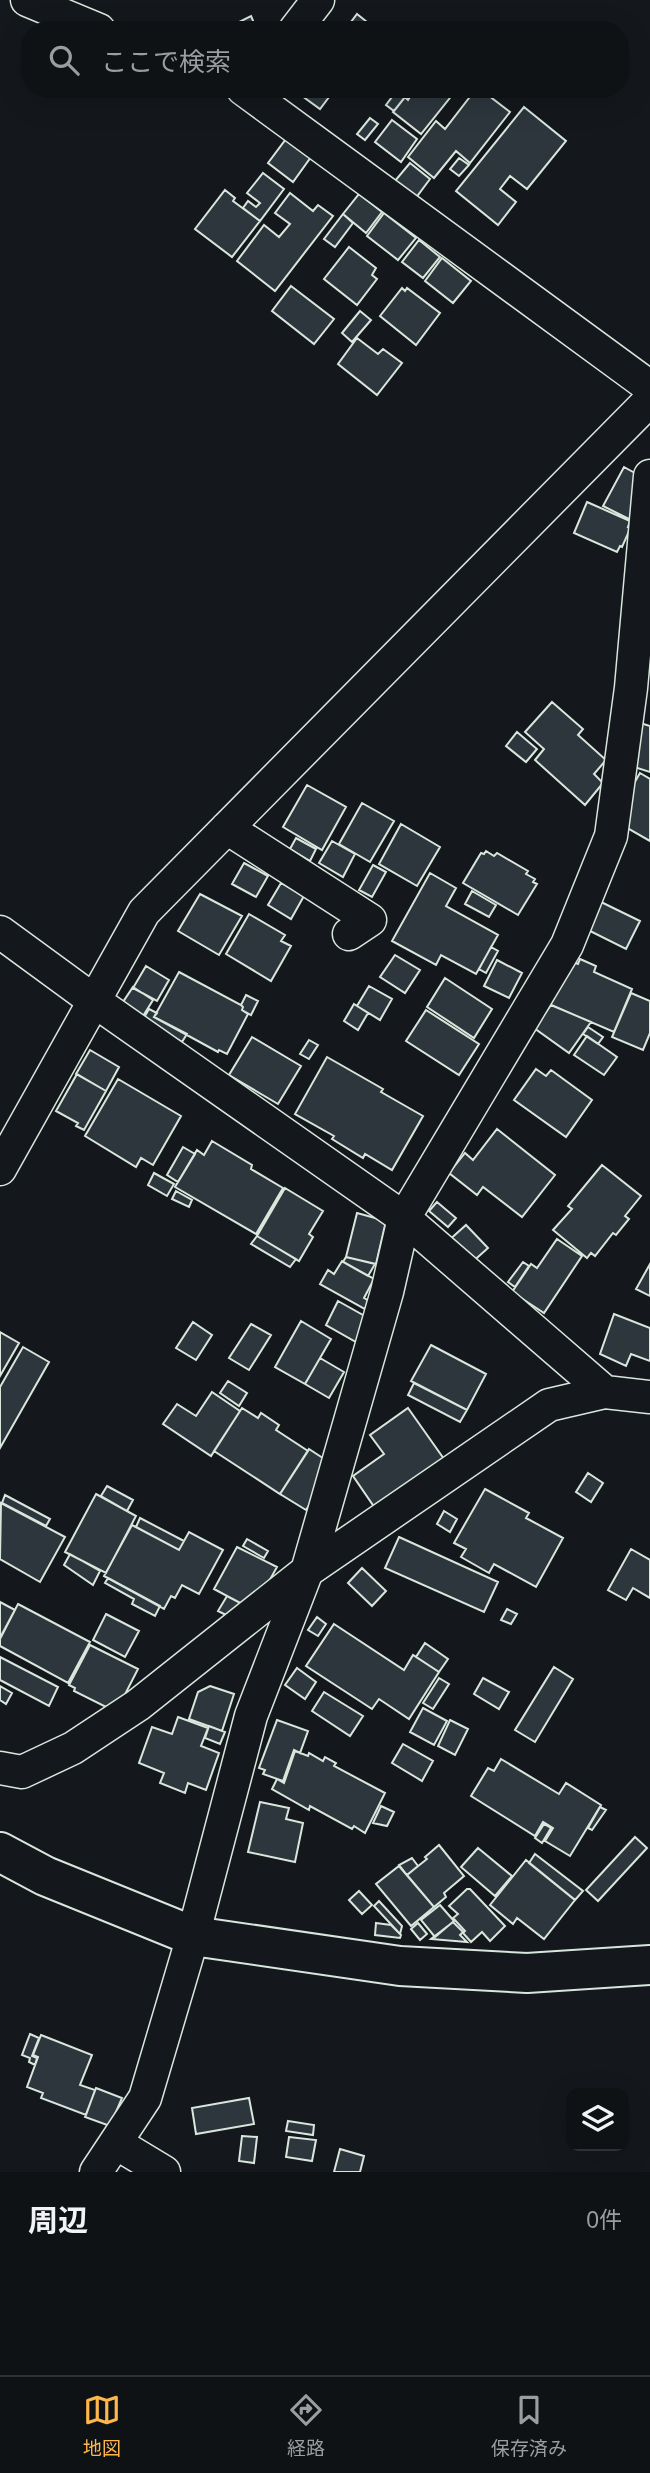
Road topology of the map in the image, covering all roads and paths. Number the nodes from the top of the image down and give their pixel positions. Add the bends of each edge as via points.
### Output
1 (27, 0) edge
2 (317, 0) edge
3 (77, 21) edge
4 (302, 21) edge
5 (258, 98) edge
6 (650, 387) edge
7 (650, 400) edge
8 (650, 476) edge
9 (227, 828) junction
10 (0, 932) edge
11 (349, 934) dead end
12 (93, 1000) junction
13 (0, 1169) edge
14 (404, 1218) junction
15 (605, 1392) junction
16 (650, 1397) edge
17 (307, 1571) junction
18 (0, 1768) edge
19 (0, 1852) edge
20 (194, 1936) junction
21 (650, 1965) edge
22 (116, 2143) junction
23 (96, 2172) edge
24 (163, 2172) edge

1 - 3 street
2 - 4 street
5 - 6 street
7 - 9 street
8 - 14 street via 631,688 611,836 566,945
9 - 11 street via 370,920
9 - 12 street via 144,912
10 - 12 street
12 - 13 street
12 - 14 street
14 - 15 street
14 - 17 street
15 - 16 street
15 - 17 street via 549,1405
17 - 18 street via 138,1705 72,1748 22,1772
17 - 20 street via 251,1716
19 - 20 street via 45,1876
20 - 21 street via 400,1966 527,1973
20 - 22 street via 145,2098
22 - 23 street
22 - 24 street

